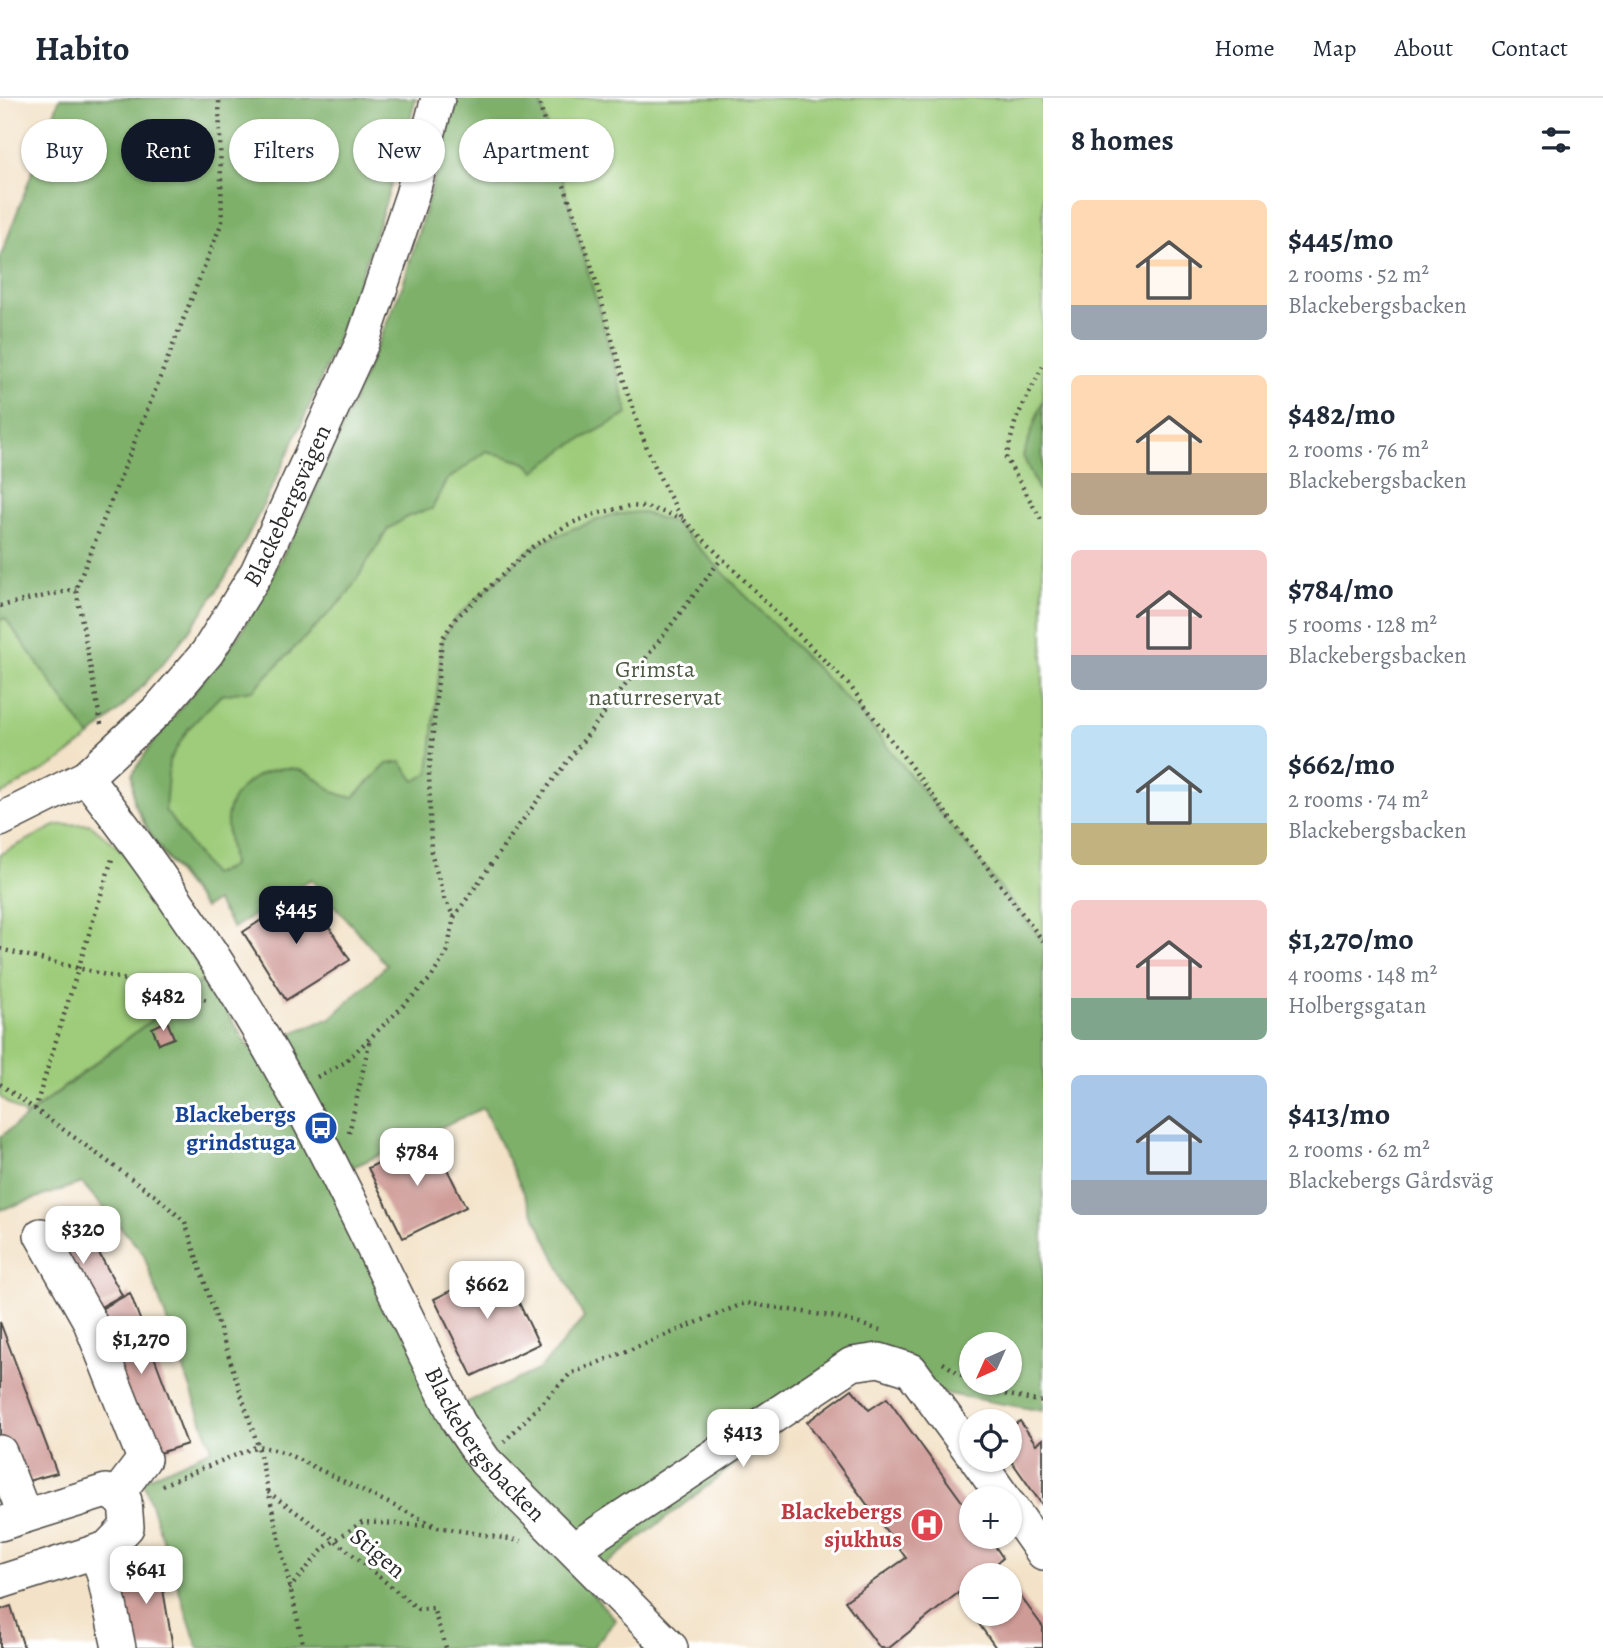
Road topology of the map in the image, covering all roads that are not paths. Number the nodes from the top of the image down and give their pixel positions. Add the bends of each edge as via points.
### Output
1 (438, 98) edge
2 (86, 777) junction
3 (0, 820) edge
4 (41, 1235) dead end
5 (959, 1435) edge
6 (0, 1452) edge
7 (120, 1498) junction
8 (13, 1520) edge
9 (1022, 1523) edge
10 (574, 1549) junction
11 (95, 1552) junction
12 (1043, 1553) edge
13 (0, 1582) edge
14 (119, 1648) edge
15 (671, 1648) edge

1 - 2 street, Blackebergsvägen via 412,195 362,343 257,572 207,653 158,710
2 - 3 street, Blackebergsvägen
2 - 10 street, Blackebergsbacken via 123,824 293,1090 458,1423 485,1461
4 - 7 street via 89,1320 144,1459
5 - 10 street via 911,1370 879,1360 852,1364
6 - 8 street
7 - 8 street via 106,1491
7 - 11 street via 127,1527 107,1548
9 - 12 street
10 - 15 street, Blackebergsbacken
11 - 13 street
11 - 14 street

